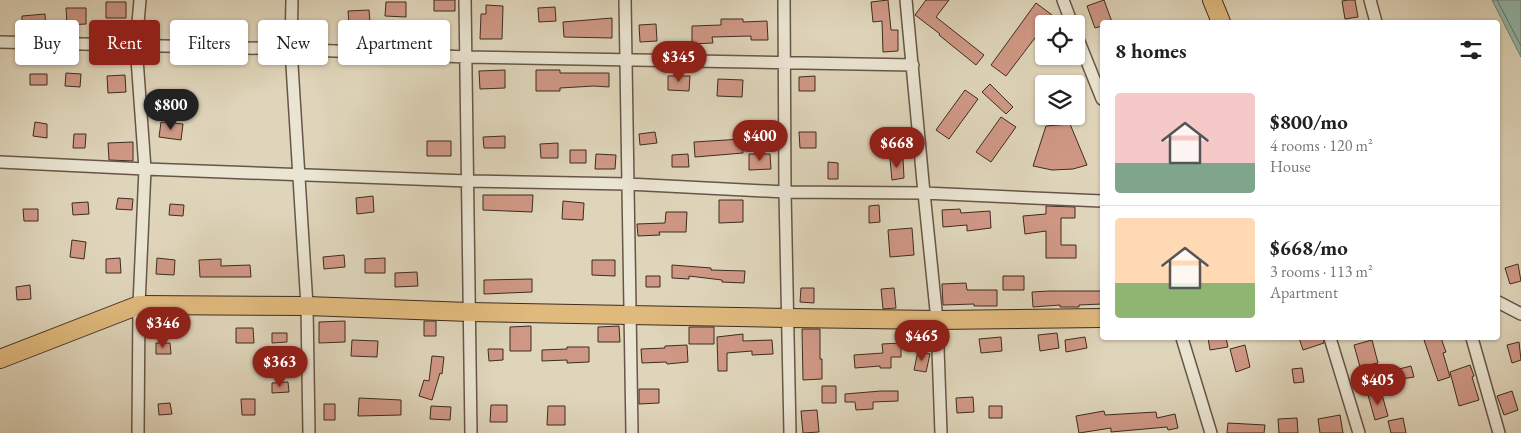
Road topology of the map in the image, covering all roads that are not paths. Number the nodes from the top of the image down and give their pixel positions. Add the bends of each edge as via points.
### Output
1 (140, 0) edge
2 (292, 0) edge
3 (465, 0) edge
4 (625, 0) edge
5 (784, 0) edge
6 (906, 0) edge
7 (1063, 0) edge
8 (1212, 0) edge
9 (1370, 0) edge
10 (1069, 15) edge
11 (138, 20) edge
12 (292, 20) edge
13 (1220, 20) edge
14 (1375, 20) edge
15 (0, 42) edge
16 (89, 45) edge
17 (160, 46) edge
18 (258, 48) edge
19 (328, 51) edge
20 (1085, 56) edge
21 (466, 57) junction
22 (626, 60) junction
23 (785, 62) junction
24 (137, 65) edge
25 (292, 65) edge
26 (913, 65) junction
27 (1100, 94) edge
28 (0, 162) edge
29 (145, 169) junction
30 (298, 174) junction
31 (468, 181) junction
32 (628, 184) junction
33 (785, 192) junction
34 (924, 193) junction
35 (1100, 201) edge
36 (1500, 303) edge
37 (139, 305) junction
38 (307, 306) junction
39 (469, 312) junction
40 (1521, 314) edge
41 (629, 315) junction
42 (789, 318) junction
43 (1100, 318) edge
44 (938, 320) junction
45 (1183, 340) edge
46 (1331, 340) edge
47 (1473, 340) edge
48 (0, 359) edge
49 (138, 433) edge
50 (309, 433) edge
51 (471, 433) edge
52 (632, 433) edge
53 (790, 433) edge
54 (942, 433) edge
55 (1210, 433) edge
56 (1359, 433) edge
57 (1499, 433) edge

1 - 11 street
2 - 12 street
3 - 21 street
4 - 22 street
5 - 23 street
6 - 26 street
7 - 10 street
8 - 13 main road
9 - 14 street
15 - 16 street
17 - 18 street
19 - 21 street
20 - 27 street
21 - 22 street
21 - 31 street
22 - 23 street
22 - 32 street
23 - 26 street
23 - 33 street
24 - 29 street
25 - 30 street
26 - 34 street
28 - 29 street
29 - 30 street
29 - 37 street
30 - 31 street
30 - 38 street
31 - 32 street
31 - 39 street
32 - 33 street
32 - 41 street
33 - 34 street
33 - 42 street
34 - 35 street
34 - 44 street
36 - 40 street
37 - 38 main road
37 - 48 main road
37 - 49 street
38 - 39 main road
38 - 50 street
39 - 41 main road
39 - 51 street
41 - 42 main road
41 - 52 street
42 - 44 main road
42 - 53 street
43 - 44 main road
44 - 54 street
45 - 55 street
46 - 56 street
47 - 57 street

